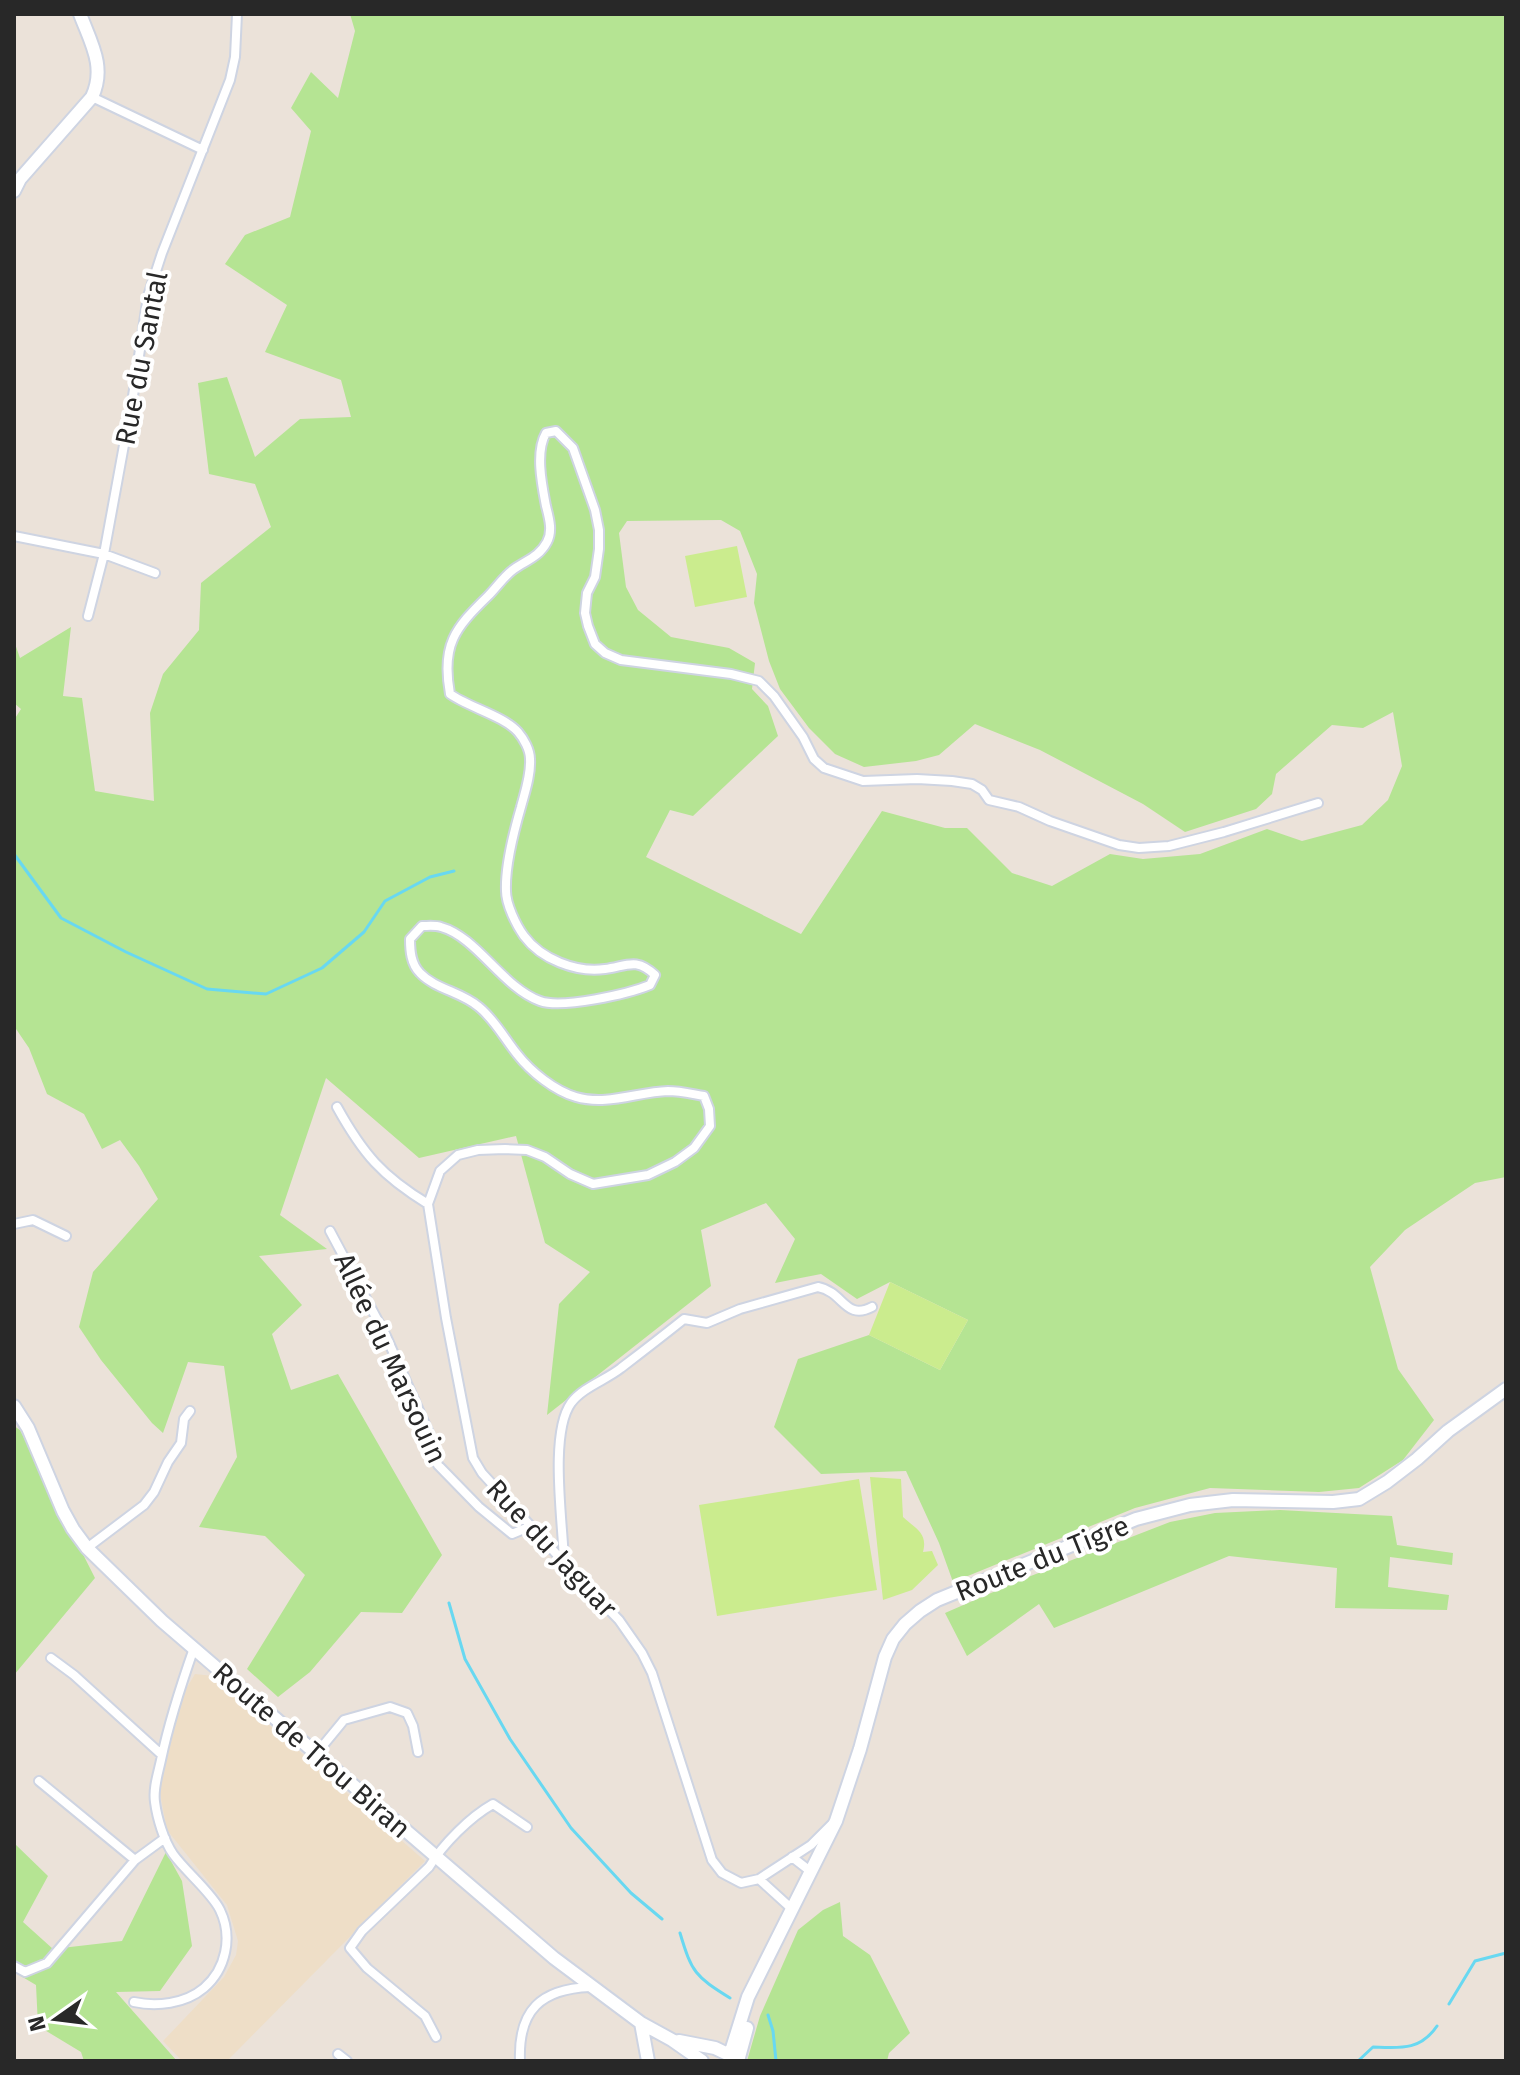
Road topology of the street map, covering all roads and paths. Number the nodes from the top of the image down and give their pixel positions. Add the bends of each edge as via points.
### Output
1 (80, 14) edge
2 (237, 14) edge
3 (92, 97) junction
4 (203, 150) junction
5 (14, 191) edge
6 (14, 536) edge
7 (104, 554) junction
8 (155, 573) dead end
9 (88, 616) dead end
10 (1318, 803) dead end
11 (337, 1107) dead end
12 (428, 1204) junction
13 (14, 1224) edge
14 (330, 1231) dead end
15 (66, 1236) dead end
16 (872, 1307) dead end
17 (1506, 1389) edge
18 (14, 1406) edge
19 (190, 1411) dead end
20 (531, 1526) junction
21 (87, 1548) junction
22 (564, 1562) junction
23 (194, 1648) junction
24 (51, 1658) dead end
25 (418, 1752) dead end
26 (316, 1754) junction
27 (162, 1755) junction
28 (39, 1781) dead end
29 (836, 1821) junction
30 (527, 1827) dead end
31 (165, 1838) junction
32 (436, 1856) junction
33 (792, 1857) junction
34 (135, 1860) junction
35 (810, 1871) junction
36 (759, 1879) junction
37 (792, 1909) junction
38 (771, 1952) junction
39 (14, 1966) edge
40 (594, 1987) junction
41 (134, 2002) dead end
42 (641, 2023) junction
43 (737, 2031) junction
44 (436, 2037) dead end
45 (672, 2040) junction
46 (715, 2048) junction
47 (338, 2054) dead end
48 (734, 2059) edge
49 (347, 2061) edge
50 (520, 2061) edge
51 (648, 2061) edge
52 (702, 2061) edge

1 - 3 main road via 98,65
2 - 4 street, Rue du Santal via 230,80
3 - 4 street
3 - 5 main road
4 - 7 street, Rue du Santal via 148,296
6 - 7 street
7 - 8 street
7 - 9 street, Rue du Santal
10 - 12 street, Rue du Jaguar via 1192,841 1139,848 989,800 972,784 863,781 824,768 759,681 621,660 595,644 585,613 599,549 595,510 573,448 556,431 546,433 541,463 549,539 461,623 448,657 450,694 517,730 531,758 505,893 521,933 535,949 582,969 629,963 655,975 650,985 629,994 541,1002 439,926 422,926 410,939 410,954 420,973 476,1004 519,1056 554,1086 594,1101 667,1091 704,1096 710,1126 675,1162 648,1175 593,1184 527,1150 458,1155 440,1171
11 - 12 street via 365,1154
12 - 20 street, Rue du Jaguar via 473,1458
13 - 15 street via 33,1220
14 - 20 street, Allée du Marsouin via 386,1336 438,1465 512,1534
16 - 22 street via 856,1312 818,1287 707,1323 684,1319 577,1397 564,1420 559,1452
17 - 29 main road, Route du Tigre via 1359,1499 1190,1505 1136,1519 937,1600 893,1639
18 - 21 main road, Route de Trou Biran via 63,1511
19 - 21 street via 181,1443 154,1492
20 - 22 street, Rue du Jaguar
21 - 23 main road, Route de Trou Biran
22 - 36 street, Rue du Jaguar via 619,1620 652,1673 712,1860 741,1883
23 - 26 main road, Route de Trou Biran
23 - 27 street
24 - 27 street
25 - 26 street via 407,1713 390,1707 344,1720
26 - 32 main road, Route de Trou Biran
27 - 31 street via 155,1803
28 - 34 street
29 - 33 street
29 - 35 main road, Route du Tigre
30 - 32 street via 493,1804
31 - 34 street
31 - 41 street via 220,1909 227,1948 216,1976 202,1990 163,2004
32 - 40 main road, Route de Trou Biran
32 - 44 street via 350,1948 425,2016
33 - 35 street
33 - 36 street
34 - 39 street via 47,1963 25,1972
35 - 37 main road, Route du Tigre
36 - 37 street
37 - 38 main road, Route du Tigre
38 - 43 main road, Route du Tigre
38 - 48 main road, Route du Tigre
40 - 42 main road, Route de Trou Biran
40 - 50 street via 542,1998 525,2022
42 - 45 main road, Route de Trou Biran
42 - 51 main road
43 - 46 main road
43 - 48 main road, Route du Tigre
45 - 46 main road, Route de Trou Biran
45 - 52 main road, Route de Trou Biran
46 - 48 main road, Route de Trou Biran
47 - 49 street

